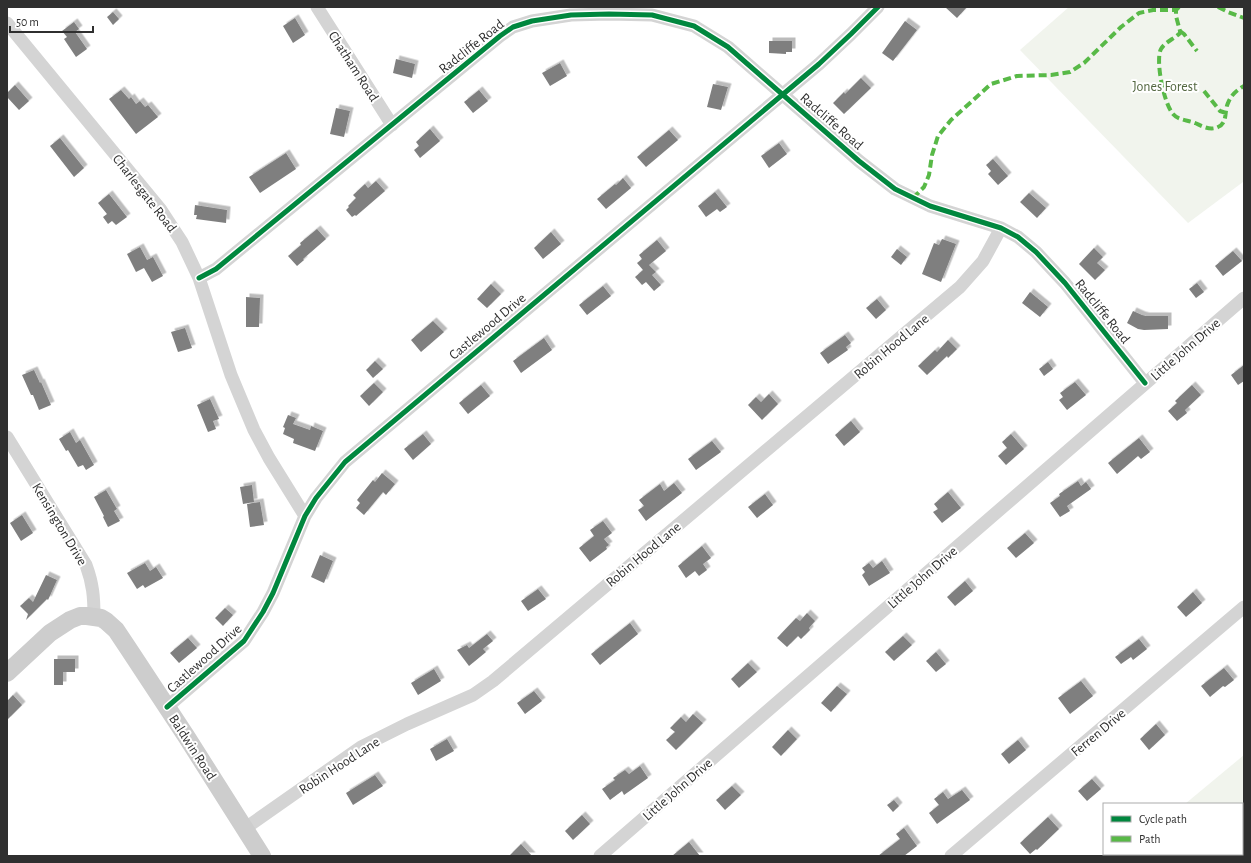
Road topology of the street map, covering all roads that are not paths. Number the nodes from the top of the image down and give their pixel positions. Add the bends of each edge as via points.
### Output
1 (317, 7) edge
2 (878, 7) edge
3 (7, 24) edge
4 (783, 94) junction
5 (392, 125) junction
6 (1001, 228) junction
7 (199, 278) junction
8 (1244, 298) edge
9 (1145, 383) junction
10 (7, 437) edge
11 (305, 516) junction
12 (1244, 607) edge
13 (94, 617) junction
14 (7, 673) edge
15 (167, 707) junction
16 (244, 829) junction
17 (262, 856) edge
18 (600, 856) edge
19 (952, 856) edge

1 - 5 street, Chatham Road
2 - 4 street, Castlewood Drive
3 - 7 street, Charlesgate Road via 161,210 182,242
4 - 5 street, Radcliffe Road via 728,47 694,26 652,15 571,15 532,21 513,27
4 - 6 street, Radcliffe Road via 895,189 930,206
4 - 11 street, Castlewood Drive via 345,462
5 - 7 street, Radcliffe Road via 216,269
6 - 9 street, Radcliffe Road via 1018,237 1041,257
6 - 16 street, Robin Hood Lane via 984,261 960,287 493,681 473,695 361,747
7 - 11 street, Charlesgate Road via 231,375 254,430
8 - 9 street, Little John Drive
9 - 18 street, Little John Drive
10 - 13 street, Kensington Drive via 86,566 91,578
11 - 15 street, Castlewood Drive via 273,593 254,629 244,641
12 - 19 street, Ferren Drive
13 - 14 street via 80,616 61,625
13 - 15 street, Baldwin Road via 101,618 116,630
15 - 16 street, Baldwin Road
16 - 17 street, Baldwin Road

